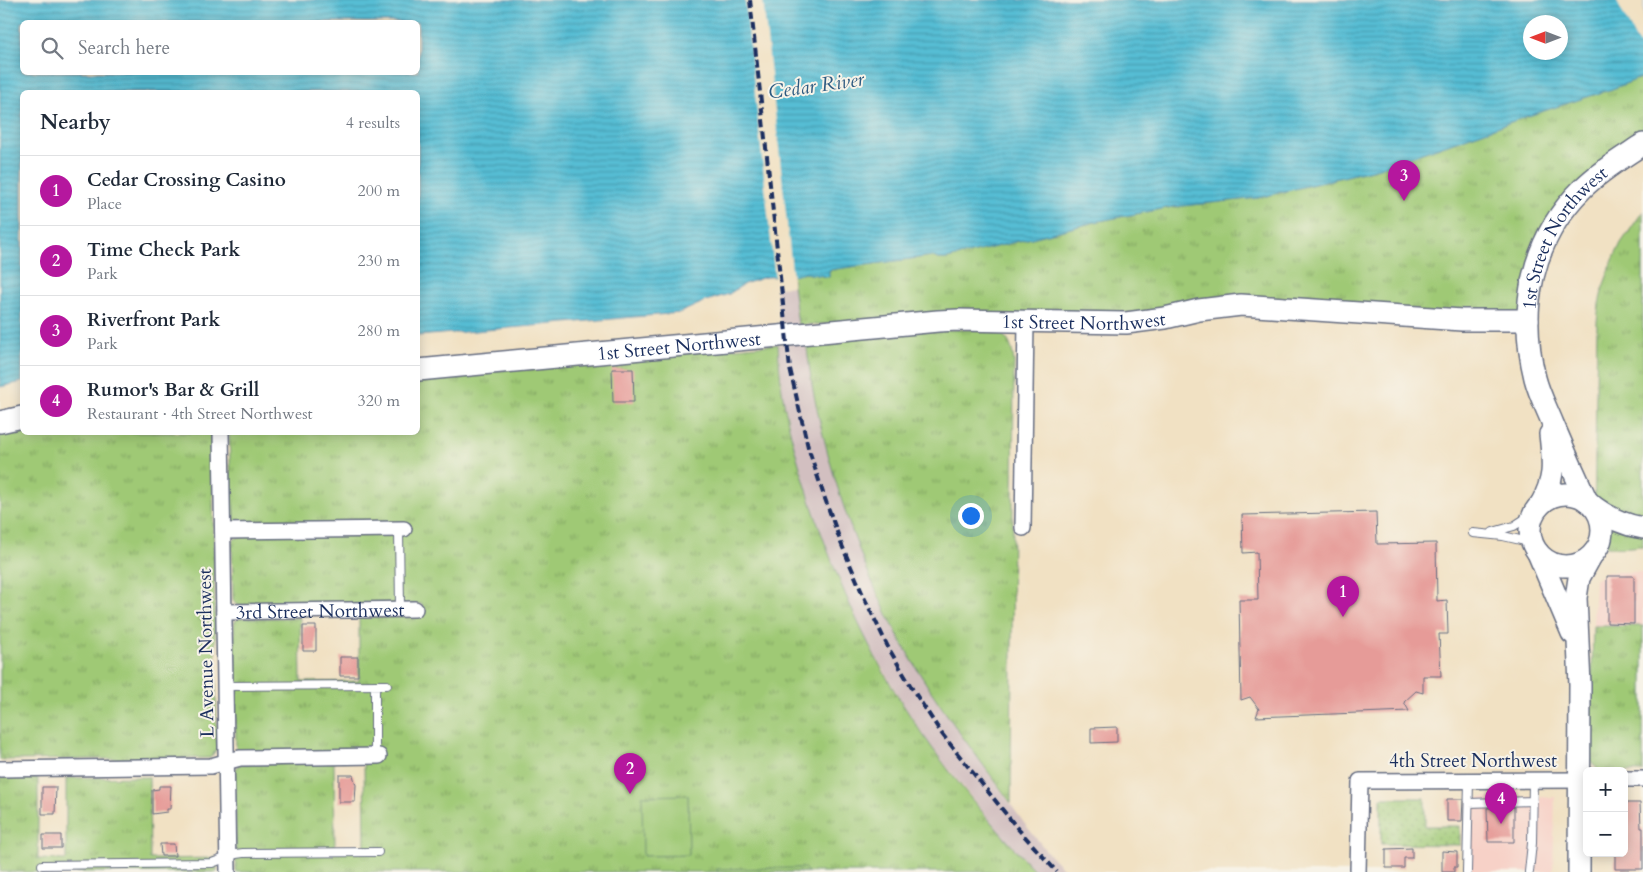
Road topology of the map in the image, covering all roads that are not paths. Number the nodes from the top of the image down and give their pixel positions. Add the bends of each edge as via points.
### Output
1 (1643, 144) edge
2 (1528, 320) junction
3 (1026, 322) junction
4 (420, 370) edge
5 (1548, 413) junction
6 (20, 417) edge
7 (0, 422) edge
8 (222, 435) edge
9 (1590, 504) junction
10 (1537, 508) junction
11 (1023, 528) dead end
12 (402, 529) joint
13 (1643, 530) edge
14 (223, 531) junction
15 (1473, 533) dead end
16 (1486, 533) junction
17 (1536, 548) junction
18 (1594, 553) junction
19 (408, 609) joint
20 (224, 612) junction
21 (1579, 650) junction
22 (374, 685) junction
23 (387, 685) dead end
24 (226, 686) junction
25 (377, 756) joint
26 (227, 762) junction
27 (0, 769) edge
28 (1628, 779) edge
29 (1643, 779) edge
30 (1469, 780) junction
31 (1533, 780) junction
32 (1583, 780) edge
33 (1533, 801) junction
34 (1469, 803) junction
35 (378, 852) dead end
36 (228, 864) edge
37 (42, 865) dead end
38 (1358, 872) edge
39 (1467, 872) edge
40 (1529, 872) edge
41 (1579, 872) edge

1 - 2 main road, 1st Street Northwest via 1582,189 1560,215 1541,249 1530,288
2 - 3 main road, 1st Street Northwest via 1462,320 1241,305 1126,323
2 - 5 main road via 1535,380
3 - 4 main road, 1st Street Northwest via 938,321
3 - 11 street
5 - 9 main road
5 - 10 main road via 1553,473 1550,488
6 - 7 main road
8 - 14 street, L Avenue Northwest
9 - 10 main road via 1571,494 1560,494
9 - 13 main road via 1620,523
9 - 18 main road via 1598,512 1602,524 1602,537
10 - 16 lane via 1514,526
10 - 17 main road via 1530,525 1530,537
12 - 14 street
12 - 19 lane
13 - 18 main road via 1609,541
14 - 20 street, L Avenue Northwest
15 - 16 lane
16 - 17 lane
17 - 18 main road via 1543,559 1567,567 1579,564
17 - 21 main road
18 - 21 main road via 1579,578 1576,622
19 - 20 street, 3rd Street Northwest
20 - 24 street, L Avenue Northwest
21 - 32 main road
22 - 23 lane
22 - 24 lane
22 - 25 lane
24 - 26 street, L Avenue Northwest
25 - 26 street via 240,758
26 - 27 street via 211,766
26 - 36 street, L Avenue Northwest
28 - 29 street
30 - 31 street, 4th Street Northwest
30 - 34 lane
30 - 38 street, 4th Street Northwest via 1360,781
31 - 32 street, 4th Street Northwest
31 - 33 lane
32 - 41 main road
33 - 34 lane
33 - 40 lane
34 - 39 lane
35 - 36 lane via 243,853 236,854
36 - 37 lane

